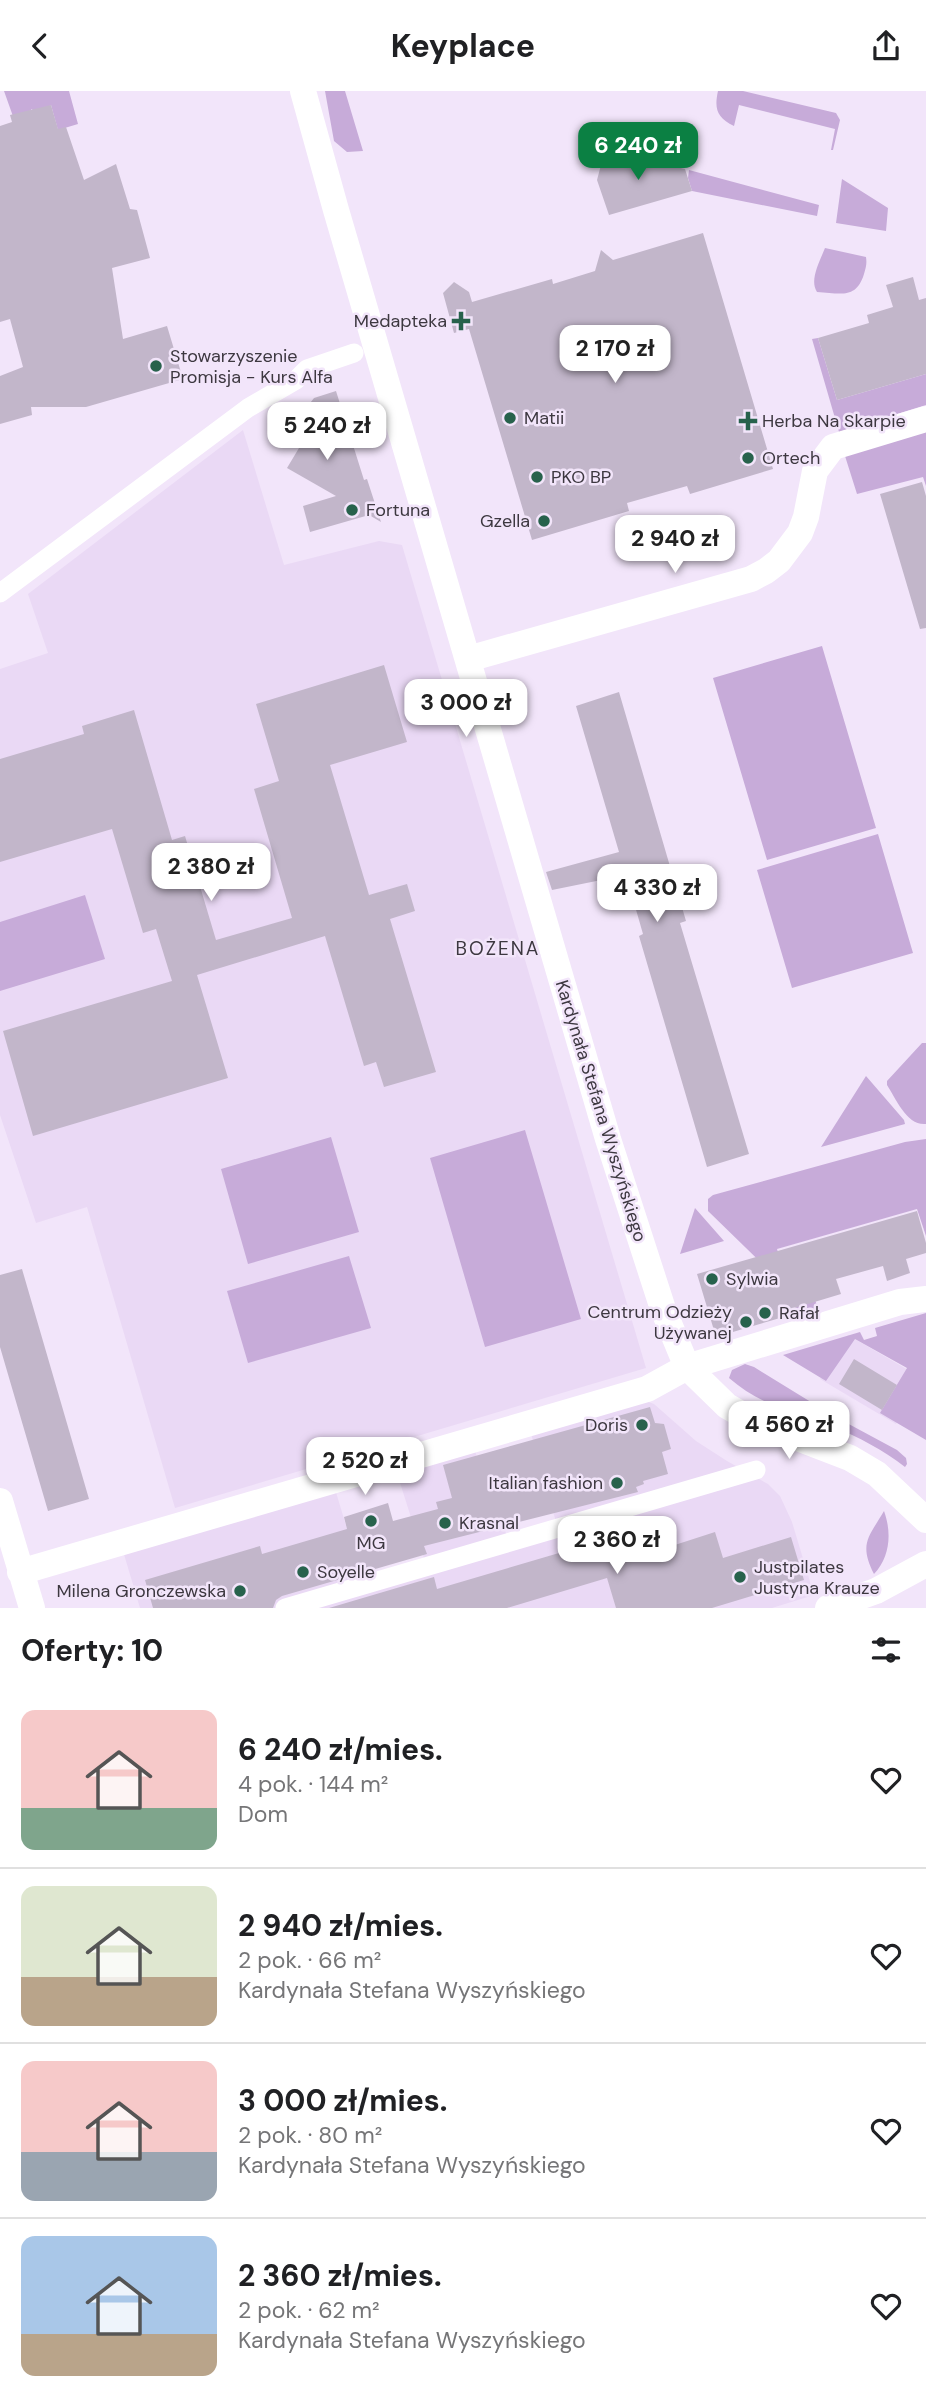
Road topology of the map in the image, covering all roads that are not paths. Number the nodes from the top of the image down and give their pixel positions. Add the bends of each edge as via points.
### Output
1 (303, 91) edge
2 (354, 353) dead end
3 (926, 419) edge
4 (0, 593) edge
5 (468, 659) junction
6 (926, 1299) edge
7 (687, 1367) junction
8 (756, 1470) dead end
9 (0, 1501) edge
10 (926, 1520) edge
11 (926, 1564) edge
12 (20, 1572) junction
13 (32, 1608) edge
14 (285, 1608) edge
15 (828, 1608) edge

1 - 5 street, Kardynała Stefana Wyszyńskiego
2 - 4 street via 307,369 248,408
3 - 5 street via 833,447 815,471 800,533 779,561 751,579
5 - 7 street, Kardynała Stefana Wyszyńskiego via 636,1229
6 - 7 street via 900,1302
7 - 10 street, Kardynała Stefana Wyszyńskiego via 727,1406 753,1421 850,1458 877,1474
7 - 12 street via 647,1389
8 - 14 street
9 - 12 street
11 - 15 street via 876,1591
12 - 13 street

